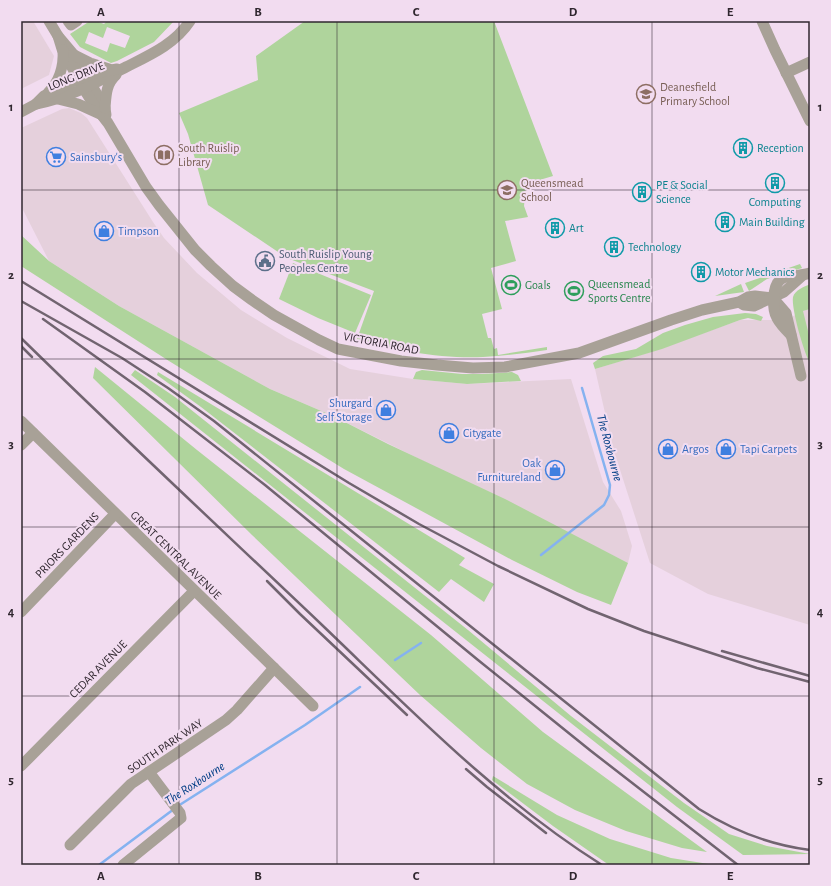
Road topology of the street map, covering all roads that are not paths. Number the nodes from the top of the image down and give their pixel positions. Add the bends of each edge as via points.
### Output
1 (49, 21) edge
2 (68, 21) edge
3 (77, 21) edge
4 (190, 21) edge
5 (762, 21) edge
6 (58, 36) junction
7 (62, 49) junction
8 (74, 55) junction
9 (810, 62) edge
10 (120, 70) junction
11 (786, 73) junction
12 (85, 82) junction
13 (58, 99) junction
14 (40, 100) junction
15 (21, 112) edge
16 (105, 115) junction
17 (810, 121) edge
18 (806, 275) edge
19 (772, 298) junction
20 (801, 376) dead end
21 (21, 421) edge
22 (33, 433) junction
23 (21, 445) edge
24 (115, 514) junction
25 (194, 591) junction
26 (21, 612) edge
27 (274, 668) junction
28 (313, 706) dead end
29 (21, 766) edge
30 (149, 772) junction
31 (70, 845) dead end
32 (123, 865) edge

1 - 6 street, VICTORIA ROAD
2 - 3 street via 71,25
4 - 10 street, LONG DRIVE via 164,47
5 - 11 street
6 - 7 street, VICTORIA ROAD
6 - 8 street, VICTORIA ROAD
7 - 12 street, VICTORIA ROAD
7 - 14 street via 63,63 58,77
8 - 10 street via 100,67
8 - 12 street, VICTORIA ROAD
9 - 11 street
10 - 12 street, LONG DRIVE
10 - 16 street via 108,84
11 - 17 street
12 - 13 street, LONG DRIVE
12 - 14 street, LONG DRIVE
12 - 16 street, VICTORIA ROAD
13 - 14 street, LONG DRIVE
13 - 16 street
14 - 15 street, LONG DRIVE
16 - 19 street, VICTORIA ROAD via 136,172 158,205 182,236 211,266 233,286 274,314 338,349 437,366 505,367 578,353 702,310 739,302 754,306
18 - 19 street, VICTORIA ROAD
19 - 20 street via 776,318 791,336
21 - 22 street, GREAT CENTRAL AVENUE
22 - 23 street
22 - 24 street, GREAT CENTRAL AVENUE
24 - 25 street, GREAT CENTRAL AVENUE
24 - 26 street, PRIORS GARDENS
25 - 27 street, GREAT CENTRAL AVENUE
25 - 29 street, CEDAR AVENUE
27 - 28 street, GREAT CENTRAL AVENUE
27 - 30 street, SOUTH PARK WAY via 226,720
30 - 31 street, SOUTH PARK WAY via 132,784
30 - 32 street via 182,818

